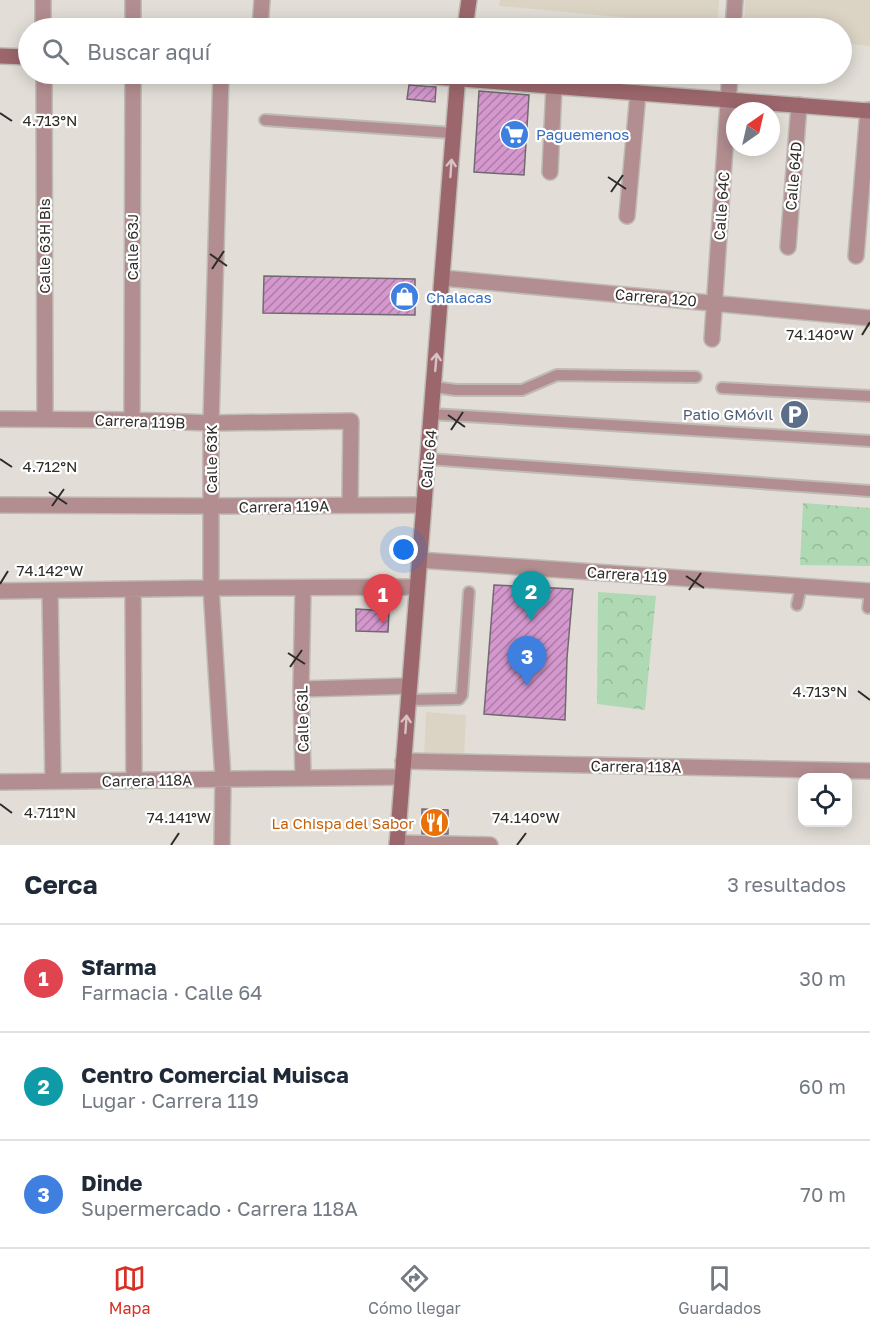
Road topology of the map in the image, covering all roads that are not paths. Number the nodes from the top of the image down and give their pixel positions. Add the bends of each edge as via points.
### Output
1 (44, 0) edge
2 (133, 0) edge
3 (261, 0) edge
4 (469, 0) edge
5 (735, 0) edge
6 (44, 18) edge
7 (133, 18) edge
8 (260, 18) edge
9 (466, 18) edge
10 (734, 18) edge
11 (0, 56) edge
12 (18, 57) edge
13 (44, 84) edge
14 (133, 84) edge
15 (221, 84) edge
16 (457, 84) edge
17 (535, 84) edge
18 (729, 84) edge
19 (554, 86) junction
20 (638, 93) junction
21 (728, 100) junction
22 (799, 105) junction
23 (869, 110) edge
24 (264, 120) dead end
25 (453, 133) junction
26 (550, 172) dead end
27 (627, 216) dead end
28 (788, 247) dead end
29 (856, 256) dead end
30 (443, 278) junction
31 (715, 302) junction
32 (870, 318) edge
33 (712, 339) dead end
34 (696, 377) dead end
35 (434, 387) junction
36 (722, 388) dead end
37 (870, 396) edge
38 (432, 414) junction
39 (0, 418) edge
40 (45, 419) junction
41 (132, 420) junction
42 (211, 423) junction
43 (870, 441) edge
44 (428, 459) junction
45 (870, 491) edge
46 (0, 505) edge
47 (350, 505) junction
48 (424, 505) junction
49 (211, 506) junction
50 (419, 560) junction
51 (417, 587) junction
52 (801, 587) junction
53 (211, 588) junction
54 (303, 589) junction
55 (133, 590) junction
56 (0, 591) edge
57 (50, 591) junction
58 (870, 591) edge
59 (469, 592) dead end
60 (797, 605) dead end
61 (868, 608) dead end
62 (301, 690) junction
63 (408, 693) junction
64 (402, 769) junction
65 (870, 771) edge
66 (303, 778) junction
67 (223, 779) junction
68 (134, 780) junction
69 (53, 781) junction
70 (0, 782) edge
71 (397, 844) edge
72 (222, 845) edge
73 (490, 845) edge

1 - 6 street
2 - 7 street
3 - 8 street
4 - 9 street
5 - 10 street
11 - 12 street
13 - 40 street, Calle 63H Bis
14 - 41 street, Calle 63J
15 - 42 street, Calle 63K
16 - 25 street, Calle 64
17 - 19 street
18 - 21 street, Calle 64C
19 - 20 street
19 - 26 street
20 - 21 street
20 - 27 street
21 - 22 street
21 - 31 street, Calle 64C
22 - 23 street
22 - 28 street, Calle 64D
23 - 29 street
24 - 25 lane
30 -> 25 street, Calle 64
30 - 31 street, Carrera 120
35 -> 30 street, Calle 64
31 - 32 street, Carrera 120
31 - 33 street, Calle 64C
34 - 35 lane via 557,375 522,390
35 - 38 street, Calle 64
36 - 37 lane
38 - 43 lane
38 - 44 street, Calle 64
39 - 40 street, Carrera 119B
40 - 41 street, Carrera 119B
41 - 42 street, Carrera 119B
42 - 47 street, Carrera 119B via 351,422
42 - 49 street, Calle 63K
44 - 45 lane
44 - 48 street, Calle 64
46 - 49 street, Carrera 119A
47 - 48 street, Carrera 119A
47 - 49 street, Carrera 119A
48 - 50 street, Calle 64
49 - 53 street, Calle 63K
50 - 51 street, Calle 64
50 - 52 street, Carrera 119
51 - 54 street
51 - 63 street, Calle 64
52 - 58 street, Carrera 119
52 - 60 lane
53 - 54 street
53 - 55 street
53 - 67 street, Calle 63K
54 - 62 street, Calle 63L
55 - 57 street
55 - 68 street
56 - 57 street
57 - 69 street
58 - 61 lane
59 - 63 lane via 462,695 448,700
62 - 63 street
62 - 66 street, Calle 63L
64 -> 63 street, Calle 64
64 - 65 street, Carrera 118A
64 - 66 street, Carrera 118A
64 - 71 street, Calle 64
66 - 67 street, Carrera 118A
67 - 68 street, Carrera 118A
67 - 72 street, Calle 63K
68 - 69 street, Carrera 118A
69 - 70 street, Carrera 118A
71 - 73 street

